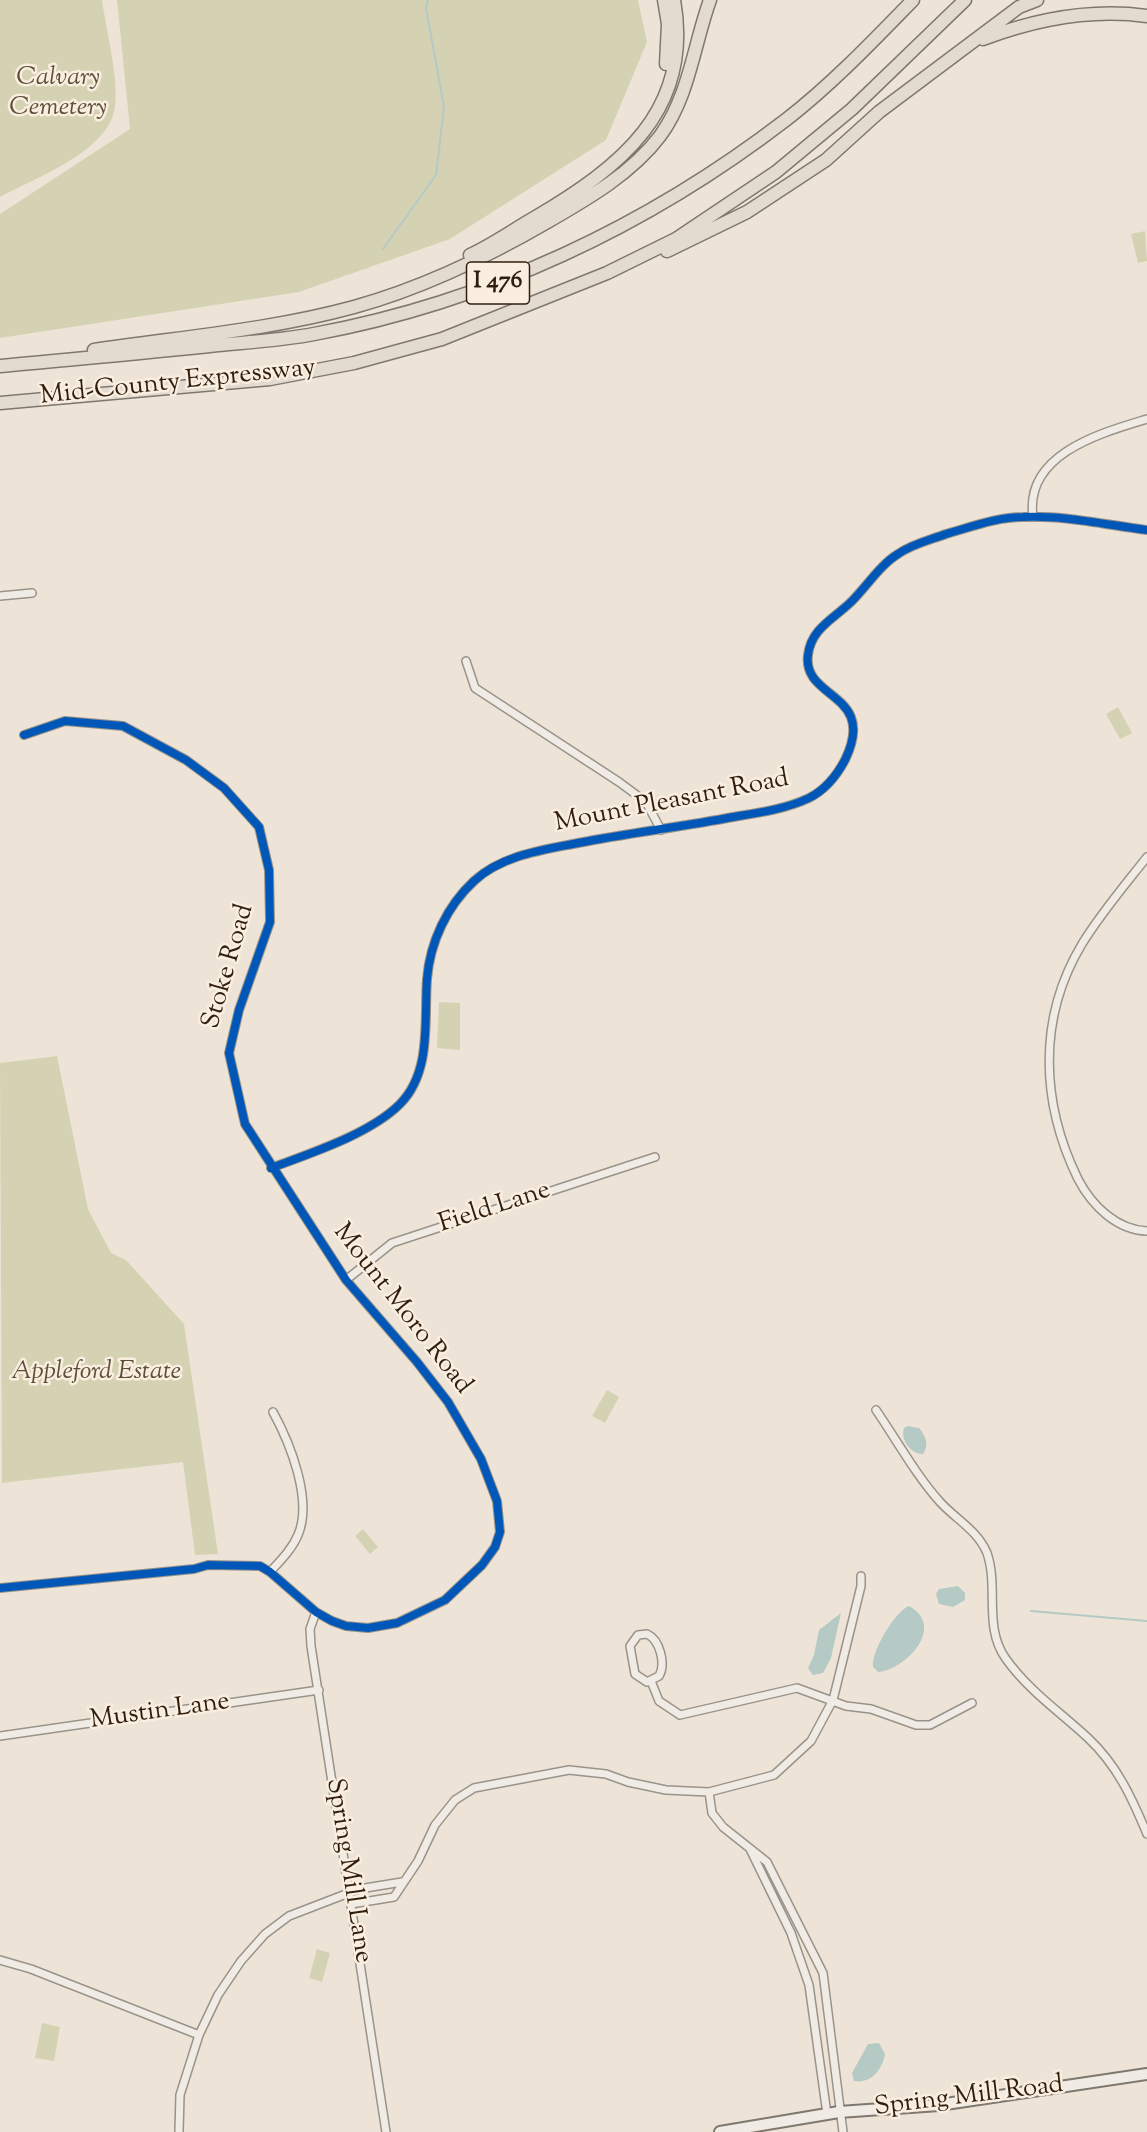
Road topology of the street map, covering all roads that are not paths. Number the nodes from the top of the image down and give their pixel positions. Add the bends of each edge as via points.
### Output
1 (664, 0) edge
2 (674, 0) edge
3 (710, 0) edge
4 (913, 0) edge
5 (965, 0) edge
6 (1037, 0) edge
7 (1147, 16) edge
8 (970, 44) junction
9 (616, 161) junction
10 (607, 273) junction
11 (372, 302) junction
12 (0, 365) edge
13 (0, 403) edge
14 (1147, 419) edge
15 (1033, 517) junction
16 (1147, 530) edge
17 (32, 593) dead end
18 (0, 596) edge
19 (466, 661) dead end
20 (24, 735) dead end
21 (661, 830) junction
22 (1147, 856) edge
23 (655, 1157) dead end
24 (271, 1168) junction
25 (1147, 1231) edge
26 (346, 1280) junction
27 (876, 1410) dead end
28 (273, 1412) dead end
29 (270, 1572) junction
30 (861, 1576) dead end
31 (0, 1588) edge
32 (316, 1612) junction
33 (651, 1682) junction
34 (319, 1690) junction
35 (833, 1700) junction
36 (972, 1703) dead end
37 (0, 1736) edge
38 (709, 1792) junction
39 (1147, 1834) edge
40 (748, 1844) junction
41 (402, 1882) junction
42 (349, 1894) junction
43 (351, 1904) junction
44 (0, 1960) edge
45 (199, 2034) junction
46 (832, 2042) junction
47 (817, 2045) junction
48 (1147, 2074) edge
49 (835, 2075) junction
50 (822, 2078) junction
51 (839, 2112) junction
52 (827, 2114) junction
53 (179, 2132) edge
54 (386, 2132) edge
55 (720, 2132) edge
56 (843, 2132) edge

1 - 9 highway via 668,43 660,90 636,136
2 - 9 highway via 678,19 676,48 665,95 640,139
3 - 11 highway via 679,99 661,134 633,166 503,248
4 - 12 highway, Mid-County Expressway / I 476 via 789,117 714,172 585,246 520,274 388,318 312,335
5 - 10 highway, Mid-County Expressway / I 476 via 852,109 776,172 676,238
6 - 8 highway via 1019,7
7 - 8 highway via 1099,13 1050,19
8 - 10 highway via 879,112 826,160 747,212 686,244
9 - 11 highway via 573,195 473,254
10 - 13 highway, Mid-County Expressway / I 476 via 442,339 354,363 270,379
11 - 12 highway via 286,323
14 - 15 street via 1067,450 1051,464 1037,485 1031,502
15 - 16 street, Mount Pleasant Road
15 - 21 street, Mount Pleasant Road via 981,524 898,553 815,633 807,659 809,669 848,710 855,727 845,759 828,784 810,797 777,809
17 - 18 street
19 - 21 street via 475,688 646,802
20 - 24 street, Stoke Road via 65,721 123,726 186,760 224,788 259,827 269,870 270,922 239,1010 229,1053 245,1124
21 - 24 street, Mount Pleasant Road via 551,846 493,867 475,880 454,903 434,943 427,976 424,1048 414,1085 405,1098 369,1126
22 - 25 street via 1082,945 1051,1022 1048,1070 1051,1100 1080,1183 1114,1222
23 - 26 street, Field Lane via 392,1243
24 - 26 street, Mount Moro Road
26 - 32 street, Mount Moro Road via 448,1402 489,1473 500,1532 482,1564 445,1600 414,1616 368,1628 346,1626
27 - 39 street via 941,1503 970,1528 986,1552 995,1636 1005,1658 1025,1683 1108,1759 1124,1782
28 - 29 street via 290,1450 303,1511 298,1536
29 - 31 street, Mount Moro Road via 260,1566 208,1565
29 - 32 street, Mount Moro Road
30 - 35 street
32 - 34 street, Spring Mill Lane via 310,1629
33 - 33 street via 662,1667 655,1639 643,1634 631,1641 630,1651 635,1674 642,1681
33 - 35 street via 659,1701 680,1715 797,1688
34 - 37 street, Mustin Lane
34 - 42 street, Spring Mill Lane
35 - 36 street via 846,1707 871,1708 916,1725 930,1725
35 - 38 street via 811,1741 774,1775
38 - 40 street via 712,1812 736,1838
38 - 41 street via 666,1790 606,1774 569,1770 474,1788 455,1800 435,1825 418,1861
40 - 46 street via 767,1862 823,1973
40 - 47 street via 791,1933 809,1985
41 - 42 street via 378,1884
41 - 43 street via 394,1897
42 - 43 street, Spring Mill Lane
42 - 45 street via 289,1916 265,1934 234,1970
43 - 54 street, Spring Mill Lane
44 - 45 street
45 - 53 street via 180,2095
46 - 47 street
46 - 49 street
47 - 50 street
48 - 51 main road, Spring Mill Road via 939,2105
49 - 50 street
49 - 51 street
50 - 52 street
51 - 52 main road, Spring Mill Road
51 - 56 street
52 - 55 main road, Spring Mill Road

